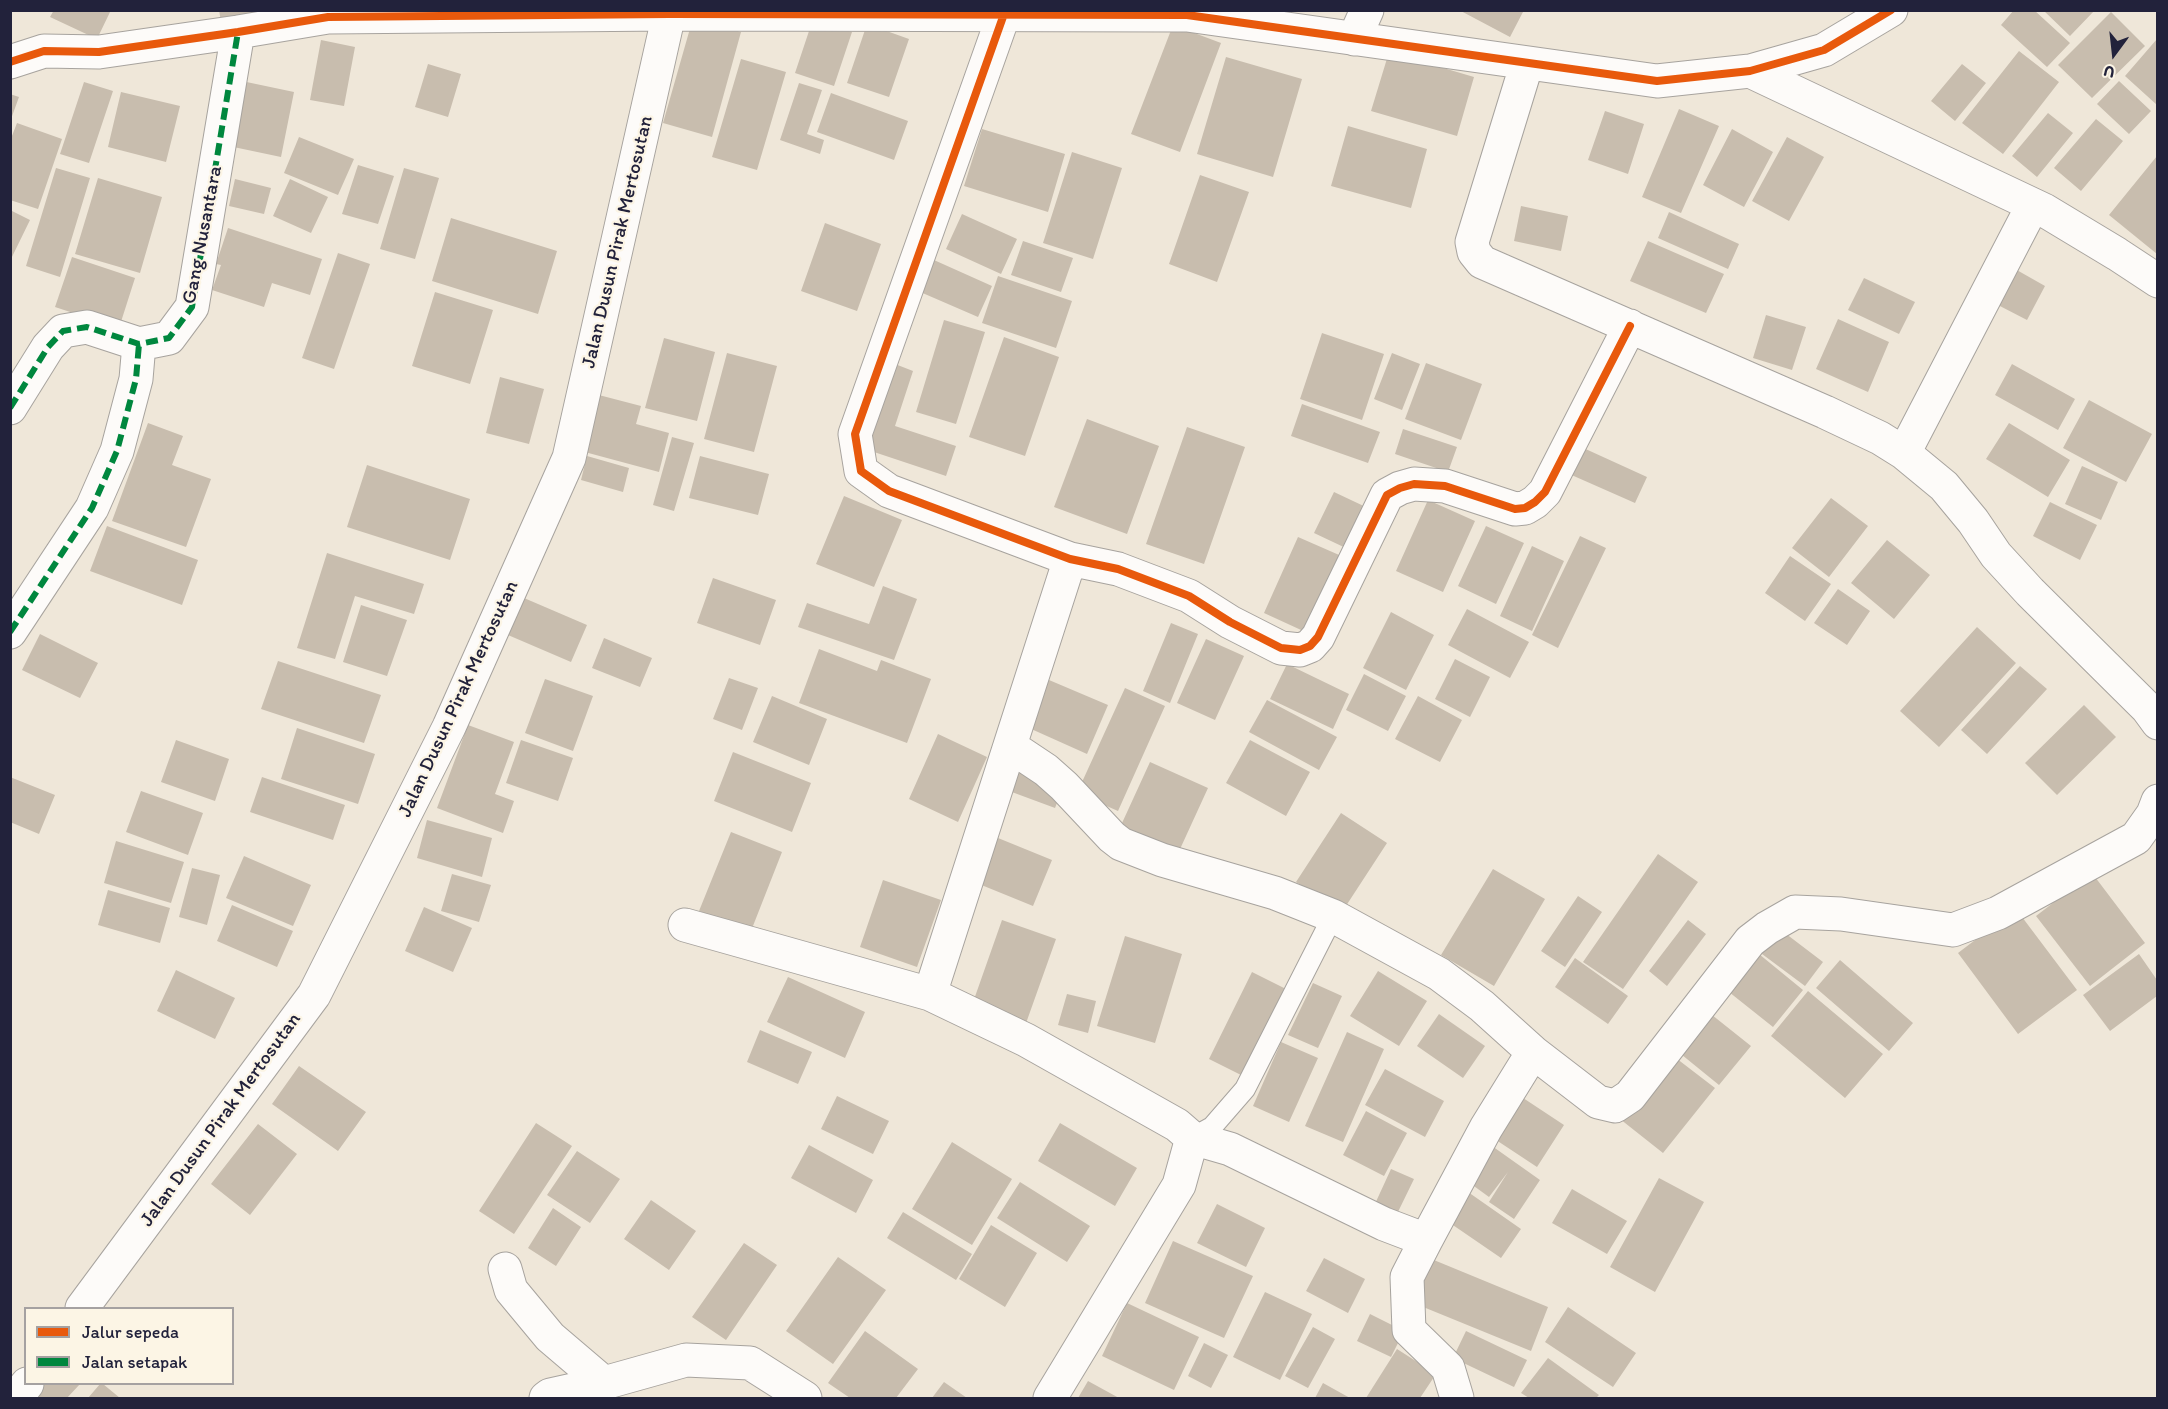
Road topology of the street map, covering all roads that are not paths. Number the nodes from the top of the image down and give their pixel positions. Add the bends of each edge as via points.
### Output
1 (1891, 10) edge
2 (669, 14) junction
3 (1004, 14) junction
4 (1360, 25) edge
5 (238, 32) junction
6 (10, 62) edge
7 (1527, 63) junction
8 (1750, 71) junction
9 (2033, 205) junction
10 (2157, 281) edge
11 (1630, 326) junction
12 (139, 344) junction
13 (10, 408) edge
14 (1904, 453) junction
15 (1070, 559) junction
16 (10, 632) edge
17 (2157, 723) edge
18 (1010, 746) junction
19 (2157, 801) edge
20 (1333, 916) junction
21 (685, 925) dead end
22 (930, 994) junction
23 (1533, 1052) junction
24 (1192, 1138) junction
25 (1426, 1240) junction
26 (505, 1269) dead end
27 (83, 1307) edge
28 (604, 1383) junction
29 (25, 1385) edge
30 (15, 1398) edge
31 (546, 1398) edge
32 (805, 1398) edge
33 (1050, 1398) edge
34 (1457, 1398) edge

1 - 8 street via 1824,50
2 - 3 street
2 - 5 street via 328,17
2 - 27 street, Jalan Dusun Pirak Mertosutan via 569,458 449,727 314,995
3 - 4 street via 1187,15
3 - 15 street via 855,434 861,471 889,491
4 - 7 street
5 - 6 street via 99,52 44,51
5 - 12 street, Gang Nusantara via 192,307 169,338
7 - 8 street via 1657,81
7 - 11 street via 1472,242 1474,252 1482,262
8 - 9 street
9 - 10 street
9 - 14 street
11 - 14 street via 1825,412
11 - 15 street via 1545,492 1535,502 1515,509 1445,486 1414,484 1387,495 1318,637 1310,646 1300,650 1281,648 1189,596 1118,569
12 - 13 street, Gang Nusantara via 87,327 63,331 48,347
12 - 16 street via 136,379 117,451 92,508
14 - 17 street via 1944,486 2003,562 2147,708
15 - 18 street
18 - 20 street via 1046,770 1121,844 1275,893
18 - 22 street
19 - 23 street via 2136,838 1998,913 1953,930 1841,914 1795,912 1786,917 1750,941 1630,1096 1615,1106 1598,1102
20 - 23 street via 1440,975
20 - 24 lane via 1245,1089 1212,1127
21 - 22 street
22 - 24 street via 1026,1040 1176,1125
23 - 25 street via 1486,1128
24 - 25 street via 1230,1149 1384,1224
24 - 33 street via 1179,1185
25 - 34 street via 1407,1277 1409,1330 1448,1368
26 - 28 street via 511,1290 550,1337
28 - 31 street
28 - 32 street via 686,1360 750,1363
29 - 30 street

